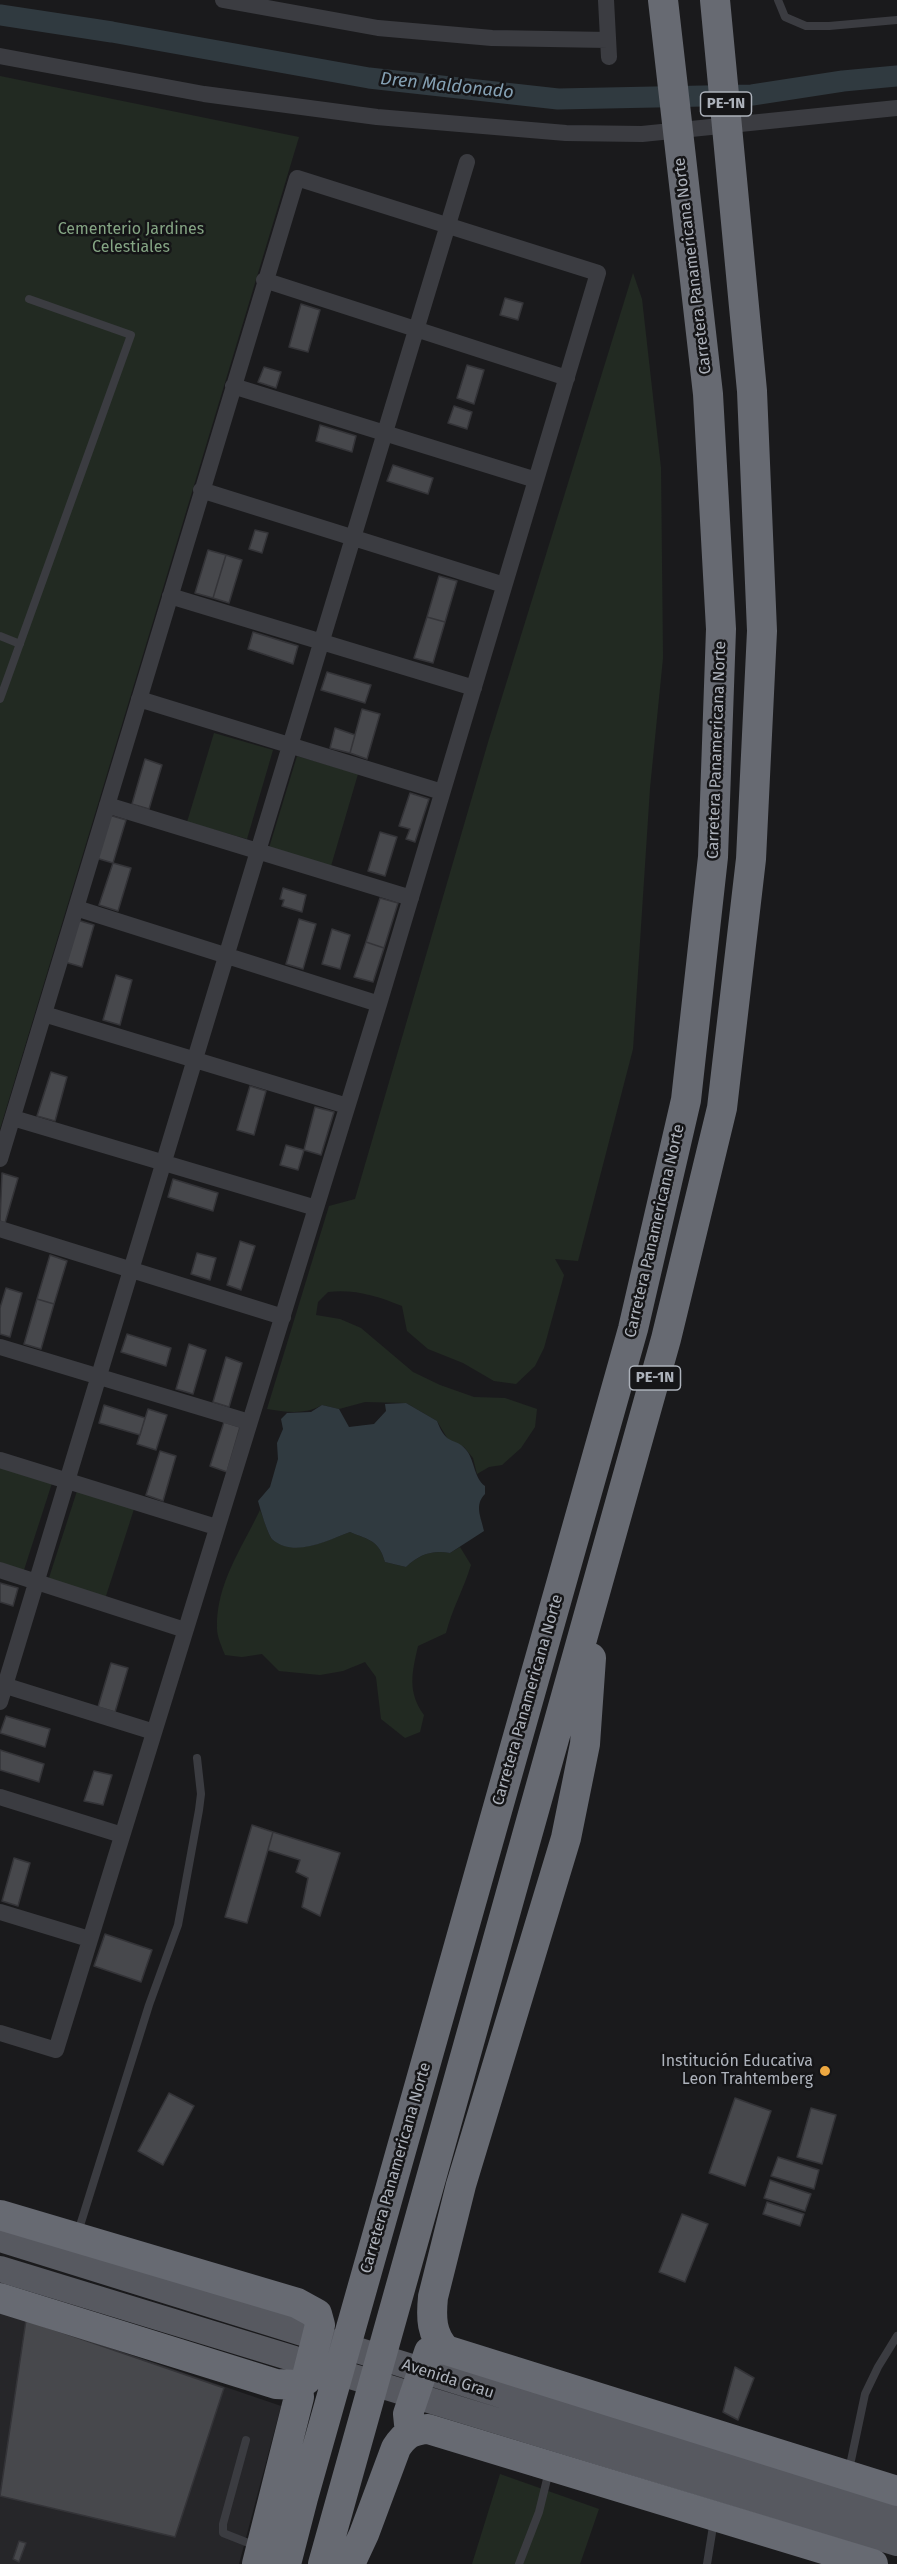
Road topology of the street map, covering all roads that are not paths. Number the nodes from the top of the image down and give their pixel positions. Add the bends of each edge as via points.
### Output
1 (223, 0) edge
2 (606, 0) edge
3 (663, 0) edge
4 (715, 0) edge
5 (778, 0) edge
6 (291, 7) edge
7 (897, 20) edge
8 (0, 56) edge
9 (897, 108) edge
10 (467, 162) dead end
11 (448, 225) junction
12 (264, 280) junction
13 (29, 299) dead end
14 (416, 329) junction
15 (567, 378) junction
16 (233, 386) junction
17 (384, 433) junction
18 (536, 480) junction
19 (201, 490) junction
20 (353, 537) junction
21 (504, 585) junction
22 (170, 596) junction
23 (0, 636) edge
24 (321, 642) junction
25 (20, 644) junction
26 (474, 688) junction
27 (0, 699) edge
28 (139, 699) junction
29 (290, 745) junction
30 (442, 792) junction
31 (107, 805) junction
32 (258, 851) junction
33 (411, 898) junction
34 (76, 908) junction
35 (226, 956) junction
36 (379, 1004) junction
37 (44, 1014) junction
38 (195, 1060) junction
39 (347, 1106) junction
40 (13, 1118) junction
41 (0, 1159) edge
42 (164, 1163) junction
43 (316, 1208) junction
44 (0, 1229) edge
45 (131, 1270) junction
46 (283, 1317) junction
47 (0, 1347) edge
48 (99, 1377) junction
49 (249, 1422) junction
50 (0, 1460) edge
51 (67, 1481) junction
52 (216, 1527) junction
53 (0, 1570) edge
54 (36, 1582) junction
55 (597, 1589) junction
56 (185, 1630) junction
57 (3, 1684) edge
58 (0, 1702) edge
59 (154, 1732) junction
60 (197, 1758) dead end
61 (0, 1797) edge
62 (123, 1835) junction
63 (0, 1912) edge
64 (89, 1940) junction
65 (0, 2033) edge
66 (0, 2215) edge
67 (76, 2237) junction
68 (0, 2239) edge
69 (0, 2269) edge
70 (0, 2298) edge
71 (897, 2336) edge
72 (446, 2350) junction
73 (298, 2385) junction
74 (414, 2430) junction
75 (246, 2440) dead end
76 (550, 2466) junction
77 (847, 2476) junction
78 (897, 2491) edge
79 (714, 2517) junction
80 (897, 2518) edge
81 (897, 2543) edge
82 (259, 2556) edge
83 (286, 2564) edge
84 (323, 2564) edge
85 (350, 2564) edge
86 (519, 2564) edge
87 (706, 2564) edge
88 (873, 2564) edge

1 - 6 street
2 - 6 street via 609,48 378,28
3 - 83 highway, Carretera Panamericana Norte / PE-1N via 708,394 721,629 713,858 686,1100 633,1329
4 - 55 highway, PE-1N via 752,391 762,630 752,859 722,1108 666,1339
5 - 7 lane via 785,17 806,26
8 - 9 street via 227,97 377,117 566,133 642,134
10 - 11 street
11 - 12 street via 297,178
11 - 14 street
11 - 15 street via 598,273
12 - 14 street
12 - 16 street
13 - 25 lane via 131,335
14 - 15 street
14 - 17 street
15 - 18 street
16 - 17 street
16 - 19 street
17 - 18 street
17 - 20 street
18 - 21 street
19 - 20 street
19 - 22 street
20 - 21 street
20 - 24 street
21 - 26 street
22 - 24 street
22 - 28 street
23 - 25 lane
24 - 26 street
24 - 29 street
25 - 27 lane
26 - 30 street
28 - 29 street
28 - 31 street
29 - 30 street
29 - 32 street
30 - 33 street
31 - 32 street
31 - 34 street
32 - 33 street
32 - 35 street
33 - 36 street
34 - 35 street
34 - 37 street
35 - 36 street
35 - 38 street
36 - 39 street
37 - 38 street
37 - 40 street
38 - 39 street
38 - 42 street
39 - 43 street
40 - 41 street
40 - 42 street
42 - 43 street
42 - 45 street
43 - 46 street
44 - 45 street
45 - 46 street
45 - 48 street
46 - 49 street
47 - 48 street
48 - 49 street
48 - 51 street
49 - 52 street
50 - 51 street
51 - 52 street
51 - 54 street
52 - 56 street
53 - 54 street
54 - 56 street
54 - 57 street
55 - 72 highway via 585,1744 566,1838 460,2185 433,2297 433,2327
55 - 84 highway, PE-1N
56 - 59 street
57 - 58 street
57 - 59 street
59 - 62 street
60 - 67 lane via 201,1794 178,1925
61 - 62 street
62 - 64 street
63 - 64 street
64 - 65 street via 56,2050
66 - 67 highway
67 - 73 highway via 297,2303 317,2314 320,2325 306,2380
68 - 80 main road, Avenida Grau
69 - 81 main road, Avenida Grau
70 - 73 highway via 266,2382
71 - 77 lane via 865,2394
72 - 74 highway via 429,2352 408,2414
72 - 77 highway
73 - 82 highway via 299,2397
74 - 76 highway via 428,2429
74 - 85 highway via 396,2448
75 - 82 lane via 223,2534
76 - 79 highway
76 - 86 lane via 539,2512
77 - 78 highway
79 - 87 lane
79 - 88 highway

